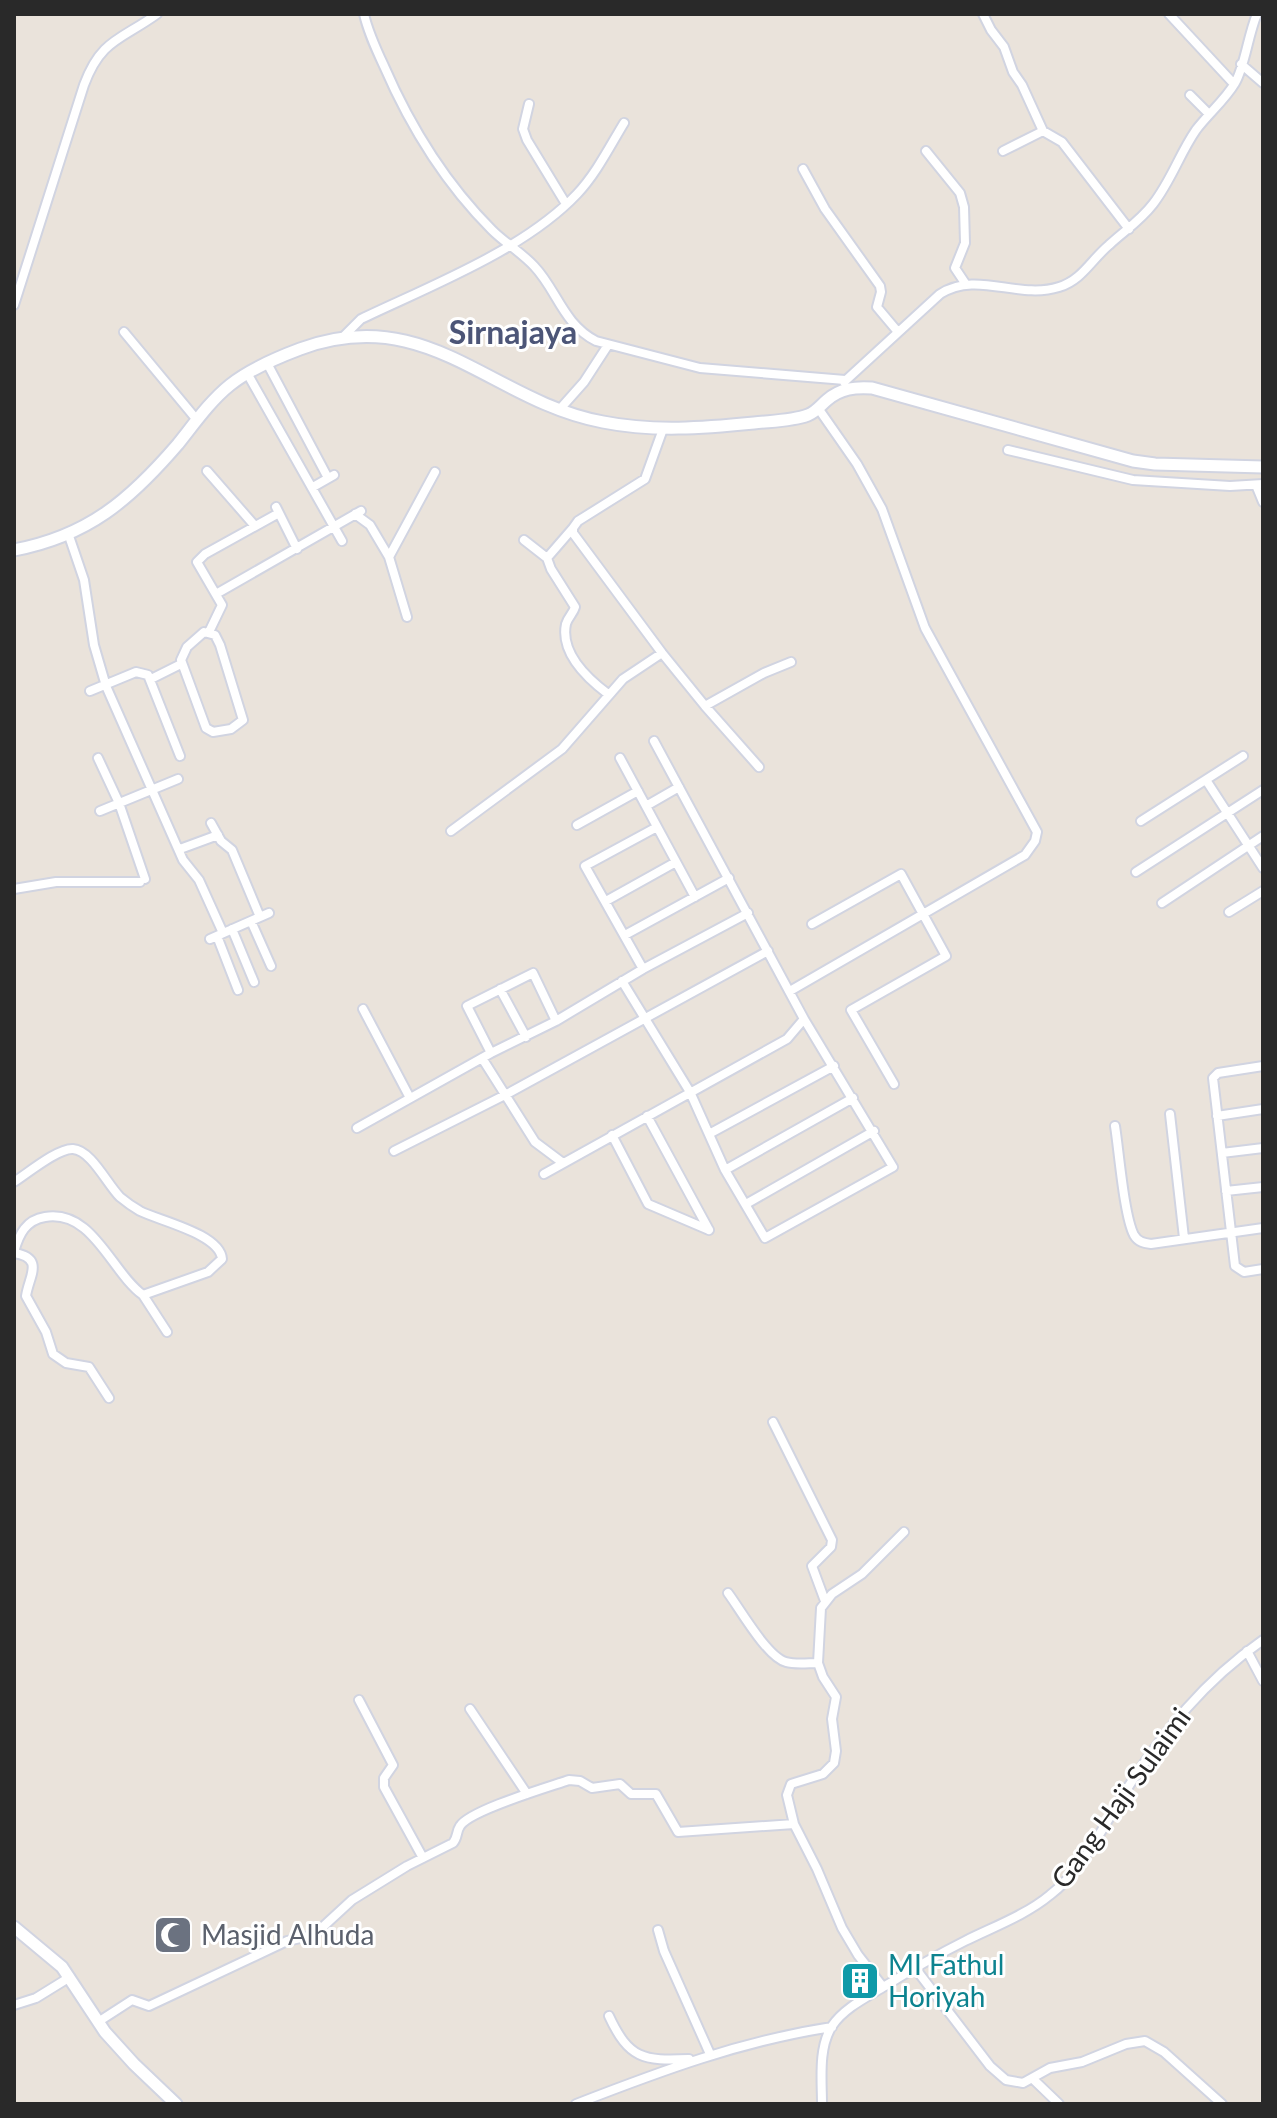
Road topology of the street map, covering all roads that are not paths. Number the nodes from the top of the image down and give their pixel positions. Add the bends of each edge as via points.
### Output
1 (157, 14) edge
2 (364, 14) edge
3 (983, 14) edge
4 (1169, 14) edge
5 (1257, 14) edge
6 (1241, 64) junction
7 (1263, 83) edge
8 (1234, 84) junction
9 (1190, 95) dead end
10 (529, 104) dead end
11 (1209, 114) junction
12 (624, 123) dead end
13 (1043, 131) junction
14 (926, 151) dead end
15 (1003, 151) dead end
16 (803, 169) dead end
17 (566, 204) junction
18 (1129, 229) junction
19 (510, 245) junction
20 (965, 283) junction
21 (14, 305) edge
22 (124, 332) dead end
23 (898, 332) junction
24 (342, 338) junction
25 (608, 345) junction
26 (267, 363) junction
27 (247, 373) junction
28 (845, 380) junction
29 (837, 392) junction
30 (818, 408) junction
31 (560, 409) junction
32 (197, 420) junction
33 (663, 429) junction
34 (1008, 450) dead end
35 (1086, 459) junction
36 (1263, 467) edge
37 (207, 471) dead end
38 (435, 472) dead end
39 (1217, 476) junction
40 (1259, 484) edge
41 (313, 487) junction
42 (1263, 502) edge
43 (255, 526) junction
44 (334, 527) junction
45 (573, 528) junction
46 (69, 536) junction
47 (524, 540) dead end
48 (342, 541) dead end
49 (297, 549) junction
50 (14, 550) edge
51 (389, 557) junction
52 (547, 558) junction
53 (216, 594) junction
54 (407, 617) dead end
55 (209, 632) junction
56 (662, 653) junction
57 (791, 662) dead end
58 (181, 664) junction
59 (151, 679) junction
60 (106, 686) junction
61 (90, 691) dead end
62 (608, 694) junction
63 (705, 706) junction
64 (654, 741) dead end
65 (180, 756) dead end
66 (1243, 756) dead end
67 (98, 758) dead end
68 (620, 758) dead end
69 (759, 767) dead end
70 (178, 779) dead end
71 (1206, 780) junction
72 (679, 787) junction
73 (152, 790) junction
74 (1263, 790) edge
75 (638, 791) junction
76 (119, 803) junction
77 (646, 806) junction
78 (100, 811) dead end
79 (1227, 813) junction
80 (1141, 821) dead end
81 (211, 823) dead end
82 (577, 825) dead end
83 (657, 827) junction
84 (451, 831) dead end
85 (218, 835) junction
86 (1263, 836) edge
87 (1248, 846) junction
88 (180, 849) junction
89 (676, 862) junction
90 (1263, 868) edge
91 (1136, 872) dead end
92 (729, 878) junction
93 (14, 889) edge
94 (1263, 891) edge
95 (695, 897) junction
96 (606, 901) junction
97 (1162, 903) dead end
98 (1229, 912) dead end
99 (748, 913) junction
100 (923, 915) junction
101 (251, 921) junction
102 (812, 924) dead end
103 (220, 934) junction
104 (625, 935) junction
105 (768, 951) junction
106 (271, 966) dead end
107 (643, 969) junction
108 (622, 981) junction
109 (254, 982) dead end
110 (500, 989) junction
111 (238, 990) dead end
112 (790, 991) junction
113 (363, 1009) dead end
114 (644, 1017) junction
115 (804, 1019) junction
116 (556, 1021) junction
117 (526, 1037) junction
118 (491, 1053) junction
119 (482, 1058) junction
120 (834, 1066) junction
121 (1263, 1066) edge
122 (894, 1084) dead end
123 (690, 1092) junction
124 (505, 1095) junction
125 (410, 1098) junction
126 (853, 1098) junction
127 (1263, 1109) edge
128 (1170, 1114) dead end
129 (647, 1116) junction
130 (1217, 1116) junction
131 (1115, 1126) dead end
132 (357, 1128) dead end
133 (874, 1131) junction
134 (709, 1134) junction
135 (612, 1135) junction
136 (1263, 1148) edge
137 (394, 1151) dead end
138 (1222, 1153) junction
139 (563, 1163) junction
140 (725, 1170) junction
141 (544, 1174) dead end
142 (14, 1182) edge
143 (1263, 1187) edge
144 (1226, 1191) junction
145 (746, 1204) junction
146 (1263, 1228) edge
147 (1232, 1232) junction
148 (1184, 1238) junction
149 (14, 1252) edge
150 (1263, 1269) edge
151 (143, 1295) junction
152 (167, 1332) dead end
153 (109, 1398) dead end
154 (773, 1422) dead end
155 (904, 1532) dead end
156 (728, 1593) dead end
157 (825, 1601) junction
158 (1263, 1640) edge
159 (1247, 1651) junction
160 (818, 1663) junction
161 (1263, 1681) edge
162 (359, 1700) dead end
163 (470, 1709) dead end
164 (527, 1794) junction
165 (794, 1824) junction
166 (423, 1858) junction
167 (14, 1927) edge
168 (658, 1930) dead end
169 (915, 1968) junction
170 (70, 1977) junction
171 (883, 1987) junction
172 (14, 2005) edge
173 (609, 2016) dead end
174 (98, 2022) junction
175 (832, 2027) junction
176 (710, 2054) junction
177 (694, 2059) junction
178 (1033, 2079) junction
179 (176, 2104) edge
180 (576, 2104) edge
181 (822, 2104) edge
182 (1059, 2104) edge
183 (1222, 2104) edge

1 - 21 street via 97,57
2 - 19 street via 389,79 426,148 474,211
3 - 13 street
4 - 8 street
5 - 6 street
6 - 7 street
6 - 8 street
8 - 11 street
9 - 11 street
10 - 17 street via 523,129 527,140
11 - 18 street via 1157,199
12 - 17 street
13 - 15 street
13 - 18 street via 1062,142
14 - 20 street via 962,198 965,243 955,268
16 - 23 street via 880,286 877,307
17 - 19 street
18 - 20 street via 1075,280 1057,288 1023,291
19 - 24 street via 361,319
19 - 25 street via 535,266 578,329
20 - 23 street via 940,294
22 - 32 street
23 - 28 street
24 - 26 street
24 - 31 street via 375,335 423,345
25 - 28 street via 700,368
25 - 31 street
26 - 27 street
26 - 41 street via 331,476
27 - 32 street
27 - 41 street
28 - 29 street
29 - 30 street
29 - 35 street via 853,387 883,390
30 - 33 street via 782,420
30 - 100 street via 882,509 925,628 1037,832 1025,855
31 - 33 street via 602,422
32 - 46 street via 135,490
33 - 45 street via 645,479
34 - 35 street
35 - 39 street
35 - 39 street via 1141,481
36 - 39 street
37 - 43 street
38 - 51 street
39 - 40 street
40 - 42 street
41 - 44 street
43 - 49 street via 277,510
43 - 53 street via 197,562
44 - 48 street
44 - 49 street
44 - 51 street via 358,512
45 - 52 street
45 - 56 street
46 - 50 street
46 - 60 street via 84,580
47 - 52 street
49 - 53 street
51 - 54 street
52 - 62 street via 575,607 566,631 570,652 587,677
53 - 55 street via 222,609
55 - 58 street via 187,647
55 - 58 street via 220,645 243,720 238,726 213,732 206,728
56 - 62 street
56 - 63 street
57 - 63 street
58 - 59 street
59 - 60 street via 136,672
59 - 65 street
60 - 61 street
60 - 73 street
62 - 84 street via 562,749
63 - 69 street
64 - 72 street
66 - 71 street
67 - 76 street
68 - 75 street
70 - 73 street
71 - 79 street
71 - 80 street
72 - 77 street
72 - 92 street
73 - 76 street
73 - 88 street
74 - 79 street
75 - 77 street
75 - 82 street
76 - 78 street
76 - 93 street via 142,880 56,882
77 - 83 street
79 - 87 street
79 - 91 street
81 - 85 street
83 - 89 street
83 - 96 street via 585,866
85 - 88 street
85 - 101 street via 232,850 265,915
86 - 87 street
87 - 90 street
87 - 97 street
88 - 103 street
89 - 95 street
89 - 96 street
92 - 95 street
92 - 99 street
94 - 98 street
95 - 104 street
96 - 104 street
99 - 105 street
99 - 107 street
100 - 102 street via 901,874
100 - 112 street
100 - 122 street via 946,956 851,1010
101 - 103 street
101 - 106 street
103 - 109 street
103 - 111 street
104 - 107 street
105 - 112 street
105 - 114 street
107 - 108 street
108 - 114 street
108 - 116 street
110 - 116 street via 533,973
110 - 117 street
110 - 118 street via 467,1006
112 - 115 street
113 - 125 street
114 - 123 street
114 - 124 street
115 - 120 street
115 - 123 street via 787,1039
116 - 117 street
117 - 118 street
118 - 119 street
119 - 124 street
119 - 125 street
120 - 126 street
120 - 134 street
121 - 130 street via 1215,1074
123 - 129 street
123 - 134 street
124 - 137 street
124 - 139 street via 535,1142
125 - 132 street
126 - 133 street
126 - 140 street
127 - 130 street
128 - 148 street
129 - 135 street
129 - 135 street via 709,1230 648,1204
130 - 138 street
131 - 148 street via 1134,1235 1151,1244
133 - 145 street
133 - 145 street via 893,1167 765,1238
134 - 140 street
135 - 139 street
136 - 138 street
138 - 144 street
139 - 141 street
140 - 145 street
142 - 151 street via 58,1153 77,1149 125,1201 186,1228 222,1254 214,1269
143 - 144 street
144 - 147 street
146 - 147 street
147 - 148 street
147 - 150 street via 1237,1269
149 - 151 street via 22,1230 32,1221 68,1218 88,1231
149 - 153 street via 33,1266 26,1296 53,1354 66,1363 89,1367
151 - 152 street
154 - 157 street via 832,1540 812,1566
155 - 157 street via 862,1574
156 - 160 street via 775,1656 786,1663
157 - 160 street
158 - 159 street, Gang Haji Sulaimi
159 - 161 street
159 - 169 street, Gang Haji Sulaimi via 1180,1713 1064,1883 1040,1902
160 - 165 street via 836,1697 835,1758 827,1772 788,1787
162 - 166 street via 393,1765 384,1787
163 - 164 street
164 - 165 street via 573,1779 592,1788 620,1784 631,1794 656,1794 681,1832
164 - 166 street via 465,1821 453,1843
165 - 171 street via 851,1945
166 - 174 street via 352,1900 314,1935 287,1941 149,2006 132,2000
167 - 170 street
168 - 176 street
169 - 171 street, Gang Haji Sulaimi
169 - 178 street via 997,2073 1013,2083
170 - 172 street
170 - 174 street
171 - 175 street, Gang Haji Sulaimi
173 - 177 street via 626,2047 641,2056
174 - 179 street
175 - 176 street
175 - 181 street via 825,2044
176 - 177 street
177 - 180 street
178 - 182 street
178 - 183 street via 1050,2068 1145,2041

